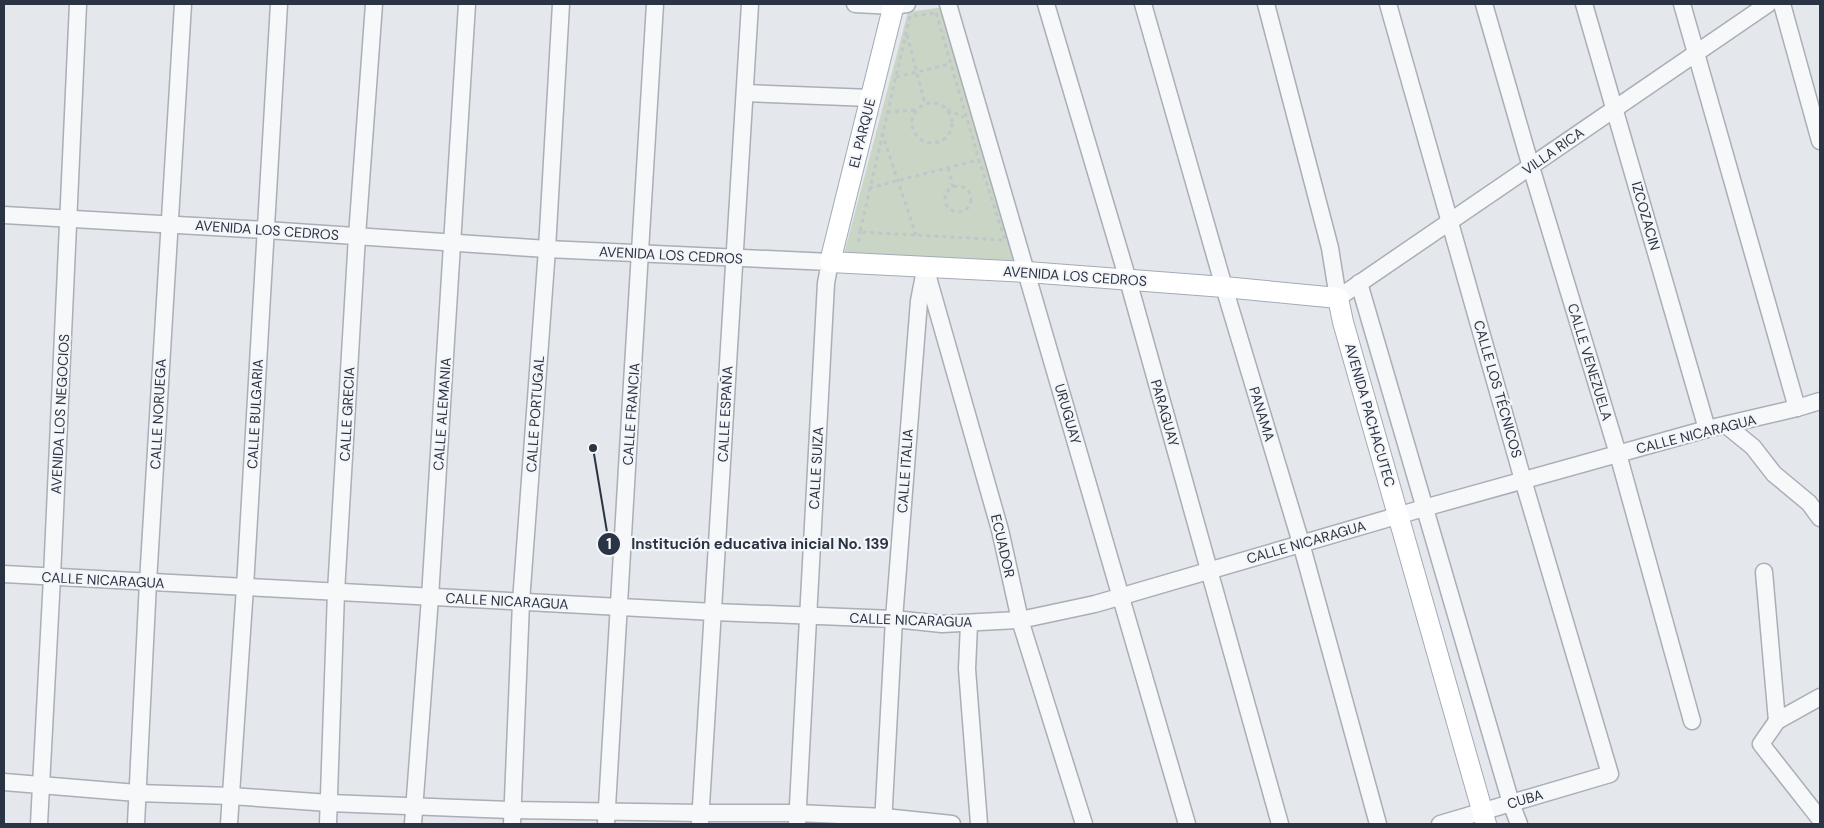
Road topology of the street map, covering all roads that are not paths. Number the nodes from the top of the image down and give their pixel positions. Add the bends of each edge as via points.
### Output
1 (78, 4) edge
2 (184, 4) edge
3 (279, 4) edge
4 (374, 4) edge
5 (467, 4) edge
6 (560, 4) edge
7 (655, 4) edge
8 (750, 4) edge
9 (855, 4) edge
10 (898, 4) edge
11 (948, 4) edge
12 (1046, 4) edge
13 (1143, 4) edge
14 (1266, 4) edge
15 (1388, 4) edge
16 (1484, 4) edge
17 (1584, 4) edge
18 (1682, 4) edge
19 (1768, 4) edge
20 (1782, 4) edge
21 (1696, 53) junction
22 (745, 93) junction
23 (875, 107) junction
24 (1615, 108) junction
25 (1820, 141) edge
26 (1531, 167) junction
27 (4, 215) edge
28 (69, 219) junction
29 (1450, 222) junction
30 (170, 224) junction
31 (266, 230) junction
32 (357, 236) junction
33 (452, 242) junction
34 (547, 249) junction
35 (642, 254) junction
36 (734, 258) junction
37 (830, 262) junction
38 (925, 267) junction
39 (1027, 272) junction
40 (1128, 280) junction
41 (1360, 284) junction
42 (1224, 287) junction
43 (1338, 298) junction
44 (1820, 401) edge
45 (1797, 408) junction
46 (1726, 425) junction
47 (1707, 429) junction
48 (1618, 454) junction
49 (1524, 480) junction
50 (1424, 508) junction
51 (1399, 515) junction
52 (1820, 518) edge
53 (1301, 543) junction
54 (1210, 570) junction
55 (1764, 572) dead end
56 (4, 574) edge
57 (52, 577) junction
58 (148, 582) junction
59 (245, 587) junction
60 (336, 592) junction
61 (1121, 596) junction
62 (430, 597) junction
63 (521, 602) junction
64 (618, 607) junction
65 (714, 612) junction
66 (808, 616) junction
67 (894, 619) junction
68 (1020, 620) junction
69 (969, 624) junction
70 (1820, 699) edge
71 (1692, 721) dead end
72 (1777, 721) junction
73 (1610, 774) joint
74 (4, 782) edge
75 (40, 784) junction
76 (137, 793) junction
77 (231, 796) junction
78 (329, 804) junction
79 (1511, 804) junction
80 (414, 806) junction
81 (512, 817) edge
82 (607, 818) edge
83 (797, 818) edge
84 (1484, 818) edge
85 (700, 819) edge
86 (1820, 819) edge
87 (883, 821) edge
88 (39, 824) edge
89 (136, 824) edge
90 (229, 824) edge
91 (328, 824) edge
92 (413, 824) edge
93 (952, 824) edge
94 (980, 824) edge
95 (1084, 824) edge
96 (1187, 824) edge
97 (1280, 824) edge
98 (1378, 824) edge
99 (1440, 824) edge
100 (1519, 824) edge

1 - 28 street, AVENIDA LOS NEGOCIOS
2 - 30 street, CALLE NORUEGA
3 - 31 street, CALLE BULGARIA
4 - 32 street, CALLE GRECIA
5 - 33 street, CALLE ALEMANIA
6 - 34 street, CALLE PORTUGAL
7 - 35 street, CALLE FRANCIA
8 - 22 street, CALLE ESPAÑA
9 - 10 street
10 - 23 main road, EL PARQUE
11 - 39 street, URUGUAY
12 - 40 street, PARAGUAY
13 - 42 street, PANAMA
14 - 43 street, AVENIDA PACHACUTEC via 1330,248
15 - 29 street, CALLE LOS TÉCNICOS
16 - 26 street, CALLE VENEZUELA
17 - 24 street, IZCOZACIN
18 - 21 street
19 - 21 street, VILLA RICA
20 - 25 street
21 - 24 street, VILLA RICA
21 - 45 street
22 - 23 street
22 - 36 street, CALLE ESPAÑA
23 - 37 main road, EL PARQUE
24 - 26 street, VILLA RICA
24 - 47 street, IZCOZACIN
26 - 29 street, VILLA RICA
26 - 48 street, CALLE VENEZUELA
27 - 28 street, AVENIDA LOS CEDROS
28 - 30 street, AVENIDA LOS CEDROS
28 - 57 street, AVENIDA LOS NEGOCIOS
29 - 41 street, VILLA RICA
29 - 49 street, CALLE LOS TÉCNICOS
30 - 31 street, AVENIDA LOS CEDROS
30 - 58 street, CALLE NORUEGA
31 - 32 street, AVENIDA LOS CEDROS
31 - 59 street, CALLE BULGARIA
32 - 33 street, AVENIDA LOS CEDROS
32 - 60 street, CALLE GRECIA
33 - 34 street, AVENIDA LOS CEDROS
33 - 62 street, CALLE ALEMANIA
34 - 35 street, AVENIDA LOS CEDROS
34 - 63 street, CALLE PORTUGAL
35 - 36 street, AVENIDA LOS CEDROS
35 - 64 street, CALLE FRANCIA
36 - 37 street, AVENIDA LOS CEDROS
36 - 65 street, CALLE ESPAÑA
37 - 38 main road, AVENIDA LOS CEDROS
37 - 66 street, CALLE SUIZA via 826,283
38 - 39 main road, AVENIDA LOS CEDROS
38 - 67 street, CALLE ITALIA via 919,301
38 - 68 street, ECUADOR via 1000,530
39 - 40 main road, AVENIDA LOS CEDROS
39 - 61 street, URUGUAY
40 - 42 main road, AVENIDA LOS CEDROS
40 - 54 street, PARAGUAY
41 - 43 street, VILLA RICA
41 - 50 street, AVENIDA PACHACUTEC
42 - 43 main road, AVENIDA LOS CEDROS
42 - 53 street, PANAMA
43 - 51 main road, AVENIDA PACHACUTEC
44 - 45 street, CALLE NICARAGUA
45 - 46 street, CALLE NICARAGUA
46 - 47 street, CALLE NICARAGUA
46 - 52 street via 1753,447 1774,474 1809,503
47 - 48 street, CALLE NICARAGUA
48 - 49 street, CALLE NICARAGUA
48 - 71 street, CALLE VENEZUELA
49 - 50 street, CALLE NICARAGUA
49 - 73 street, CALLE LOS TÉCNICOS
50 - 51 street, CALLE NICARAGUA
50 - 79 street, AVENIDA PACHACUTEC
51 - 53 street, CALLE NICARAGUA
51 - 84 main road, AVENIDA PACHACUTEC
53 - 54 street, CALLE NICARAGUA
53 - 98 street, PANAMA
54 - 61 street, CALLE NICARAGUA
54 - 97 street, PARAGUAY
55 - 72 street
56 - 57 street, CALLE NICARAGUA
57 - 58 street, CALLE NICARAGUA
57 - 75 street, AVENIDA LOS NEGOCIOS
58 - 59 street, CALLE NICARAGUA
58 - 76 street, CALLE NORUEGA
59 - 60 street, CALLE NICARAGUA
59 - 77 street, CALLE BULGARIA
60 - 62 street, CALLE NICARAGUA
60 - 78 street, CALLE GRECIA
61 - 68 street, CALLE NICARAGUA
61 - 96 street, URUGUAY
62 - 63 street, CALLE NICARAGUA
62 - 80 street, CALLE ALEMANIA
63 - 64 street, CALLE NICARAGUA
63 - 81 street, CALLE PORTUGAL
64 - 65 street, CALLE NICARAGUA
64 - 82 street, CALLE FRANCIA
65 - 66 street, CALLE NICARAGUA
65 - 85 street, CALLE ESPAÑA
66 - 67 street, CALLE NICARAGUA
66 - 83 street, CALLE SUIZA
67 - 69 street, CALLE NICARAGUA
67 - 87 street, CALLE ITALIA
68 - 69 street, CALLE NICARAGUA
68 - 95 street, ECUADOR
69 - 94 street via 968,668
70 - 72 street
72 - 86 street via 1761,744
73 - 79 street, CUBA
74 - 75 street
75 - 76 street
75 - 88 street, AVENIDA LOS NEGOCIOS
76 - 77 street
76 - 89 street, CALLE NORUEGA
77 - 78 street
77 - 90 street, CALLE BULGARIA
78 - 80 street
78 - 91 street, CALLE GRECIA
79 - 84 street, CUBA
79 - 100 street, AVENIDA PACHACUTEC
80 - 81 street
80 - 92 street, CALLE ALEMANIA
81 - 82 street
82 - 85 street
83 - 85 street
83 - 87 street
84 - 99 street, CUBA
87 - 93 street

